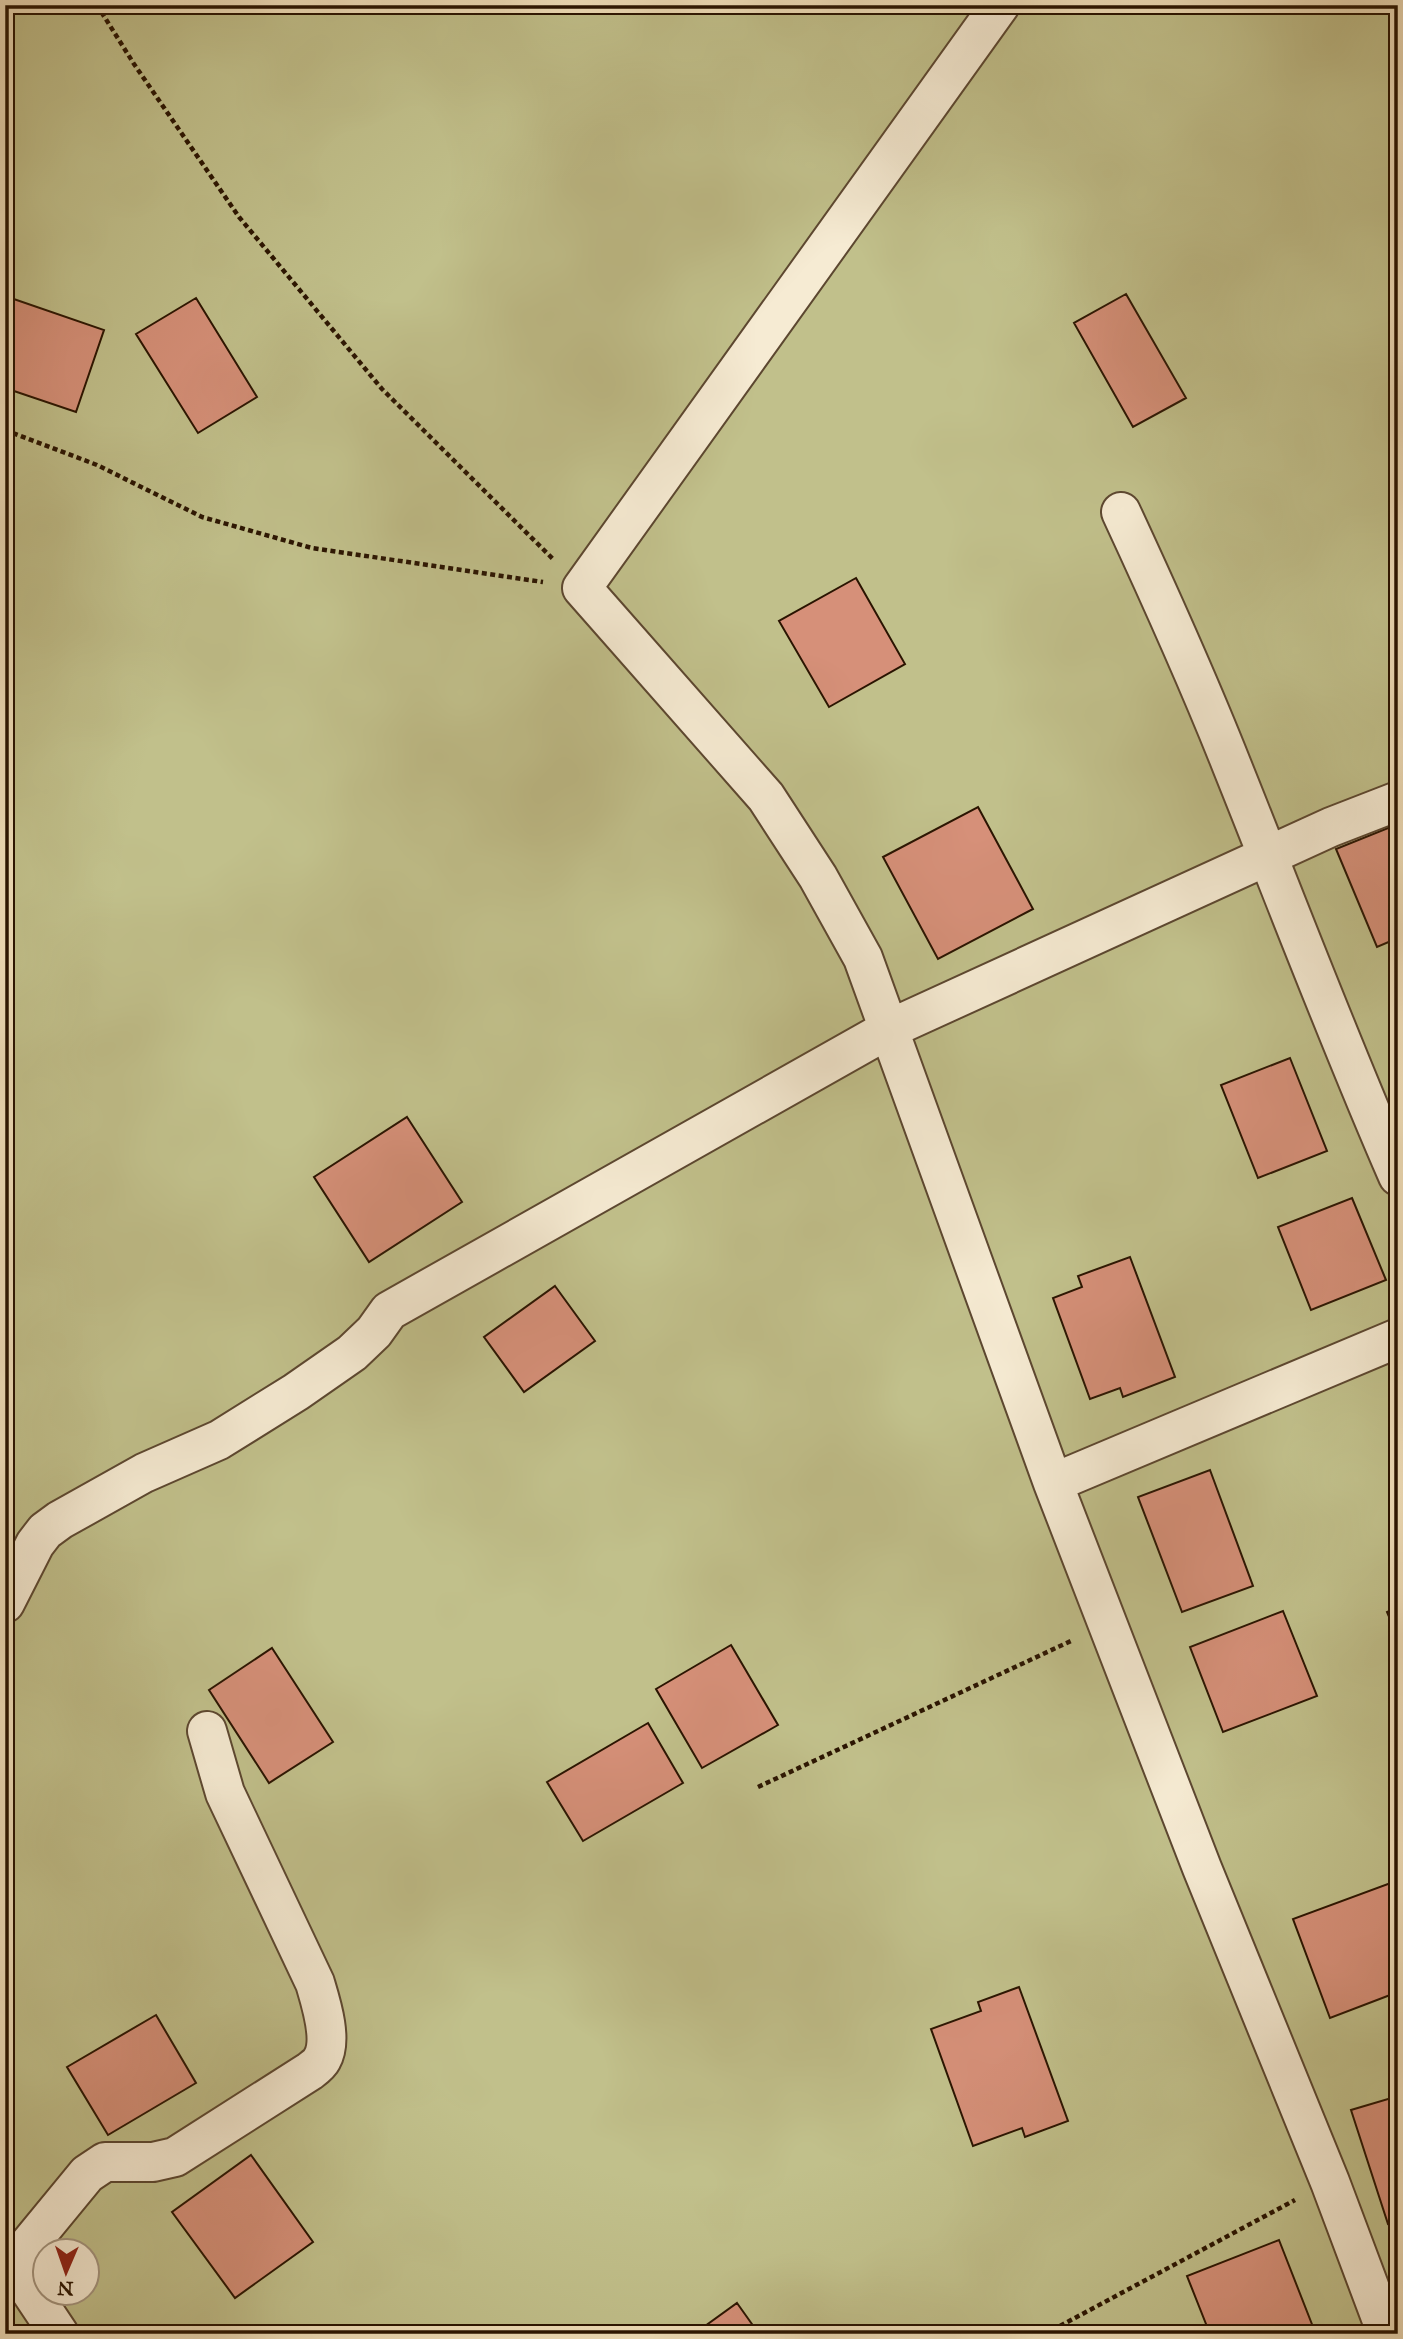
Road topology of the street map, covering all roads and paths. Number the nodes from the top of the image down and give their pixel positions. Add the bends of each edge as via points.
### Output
1 (97, 5) edge
2 (1000, 5) edge
3 (5, 430) edge
4 (1121, 512) dead end
5 (582, 588) junction
6 (1398, 801) edge
7 (1268, 857) junction
8 (889, 1029) junction
9 (1398, 1176) edge
10 (1398, 1338) edge
11 (1053, 1483) junction
12 (5, 1603) edge
13 (1109, 1623) junction
14 (207, 1731) dead end
15 (758, 1787) dead end
16 (1329, 2182) junction
17 (13, 2277) edge
18 (60, 2334) edge
19 (1045, 2334) edge
20 (1387, 2334) edge

1 - 5 path via 239,218 382,389
2 - 5 street
3 - 5 path via 97,465 202,517 313,548
4 - 7 street via 1183,647
5 - 8 street via 766,797 863,958
6 - 7 street
7 - 8 street
7 - 9 street
8 - 11 street
8 - 12 street via 389,1311 352,1353 219,1440 144,1473 60,1520 35,1544
10 - 11 street
11 - 13 street
13 - 15 path
13 - 16 street
14 - 17 street via 225,1793 315,1983 324,2015 323,2059 176,2157 106,2162 87,2174
16 - 19 path
16 - 20 street
17 - 18 street

